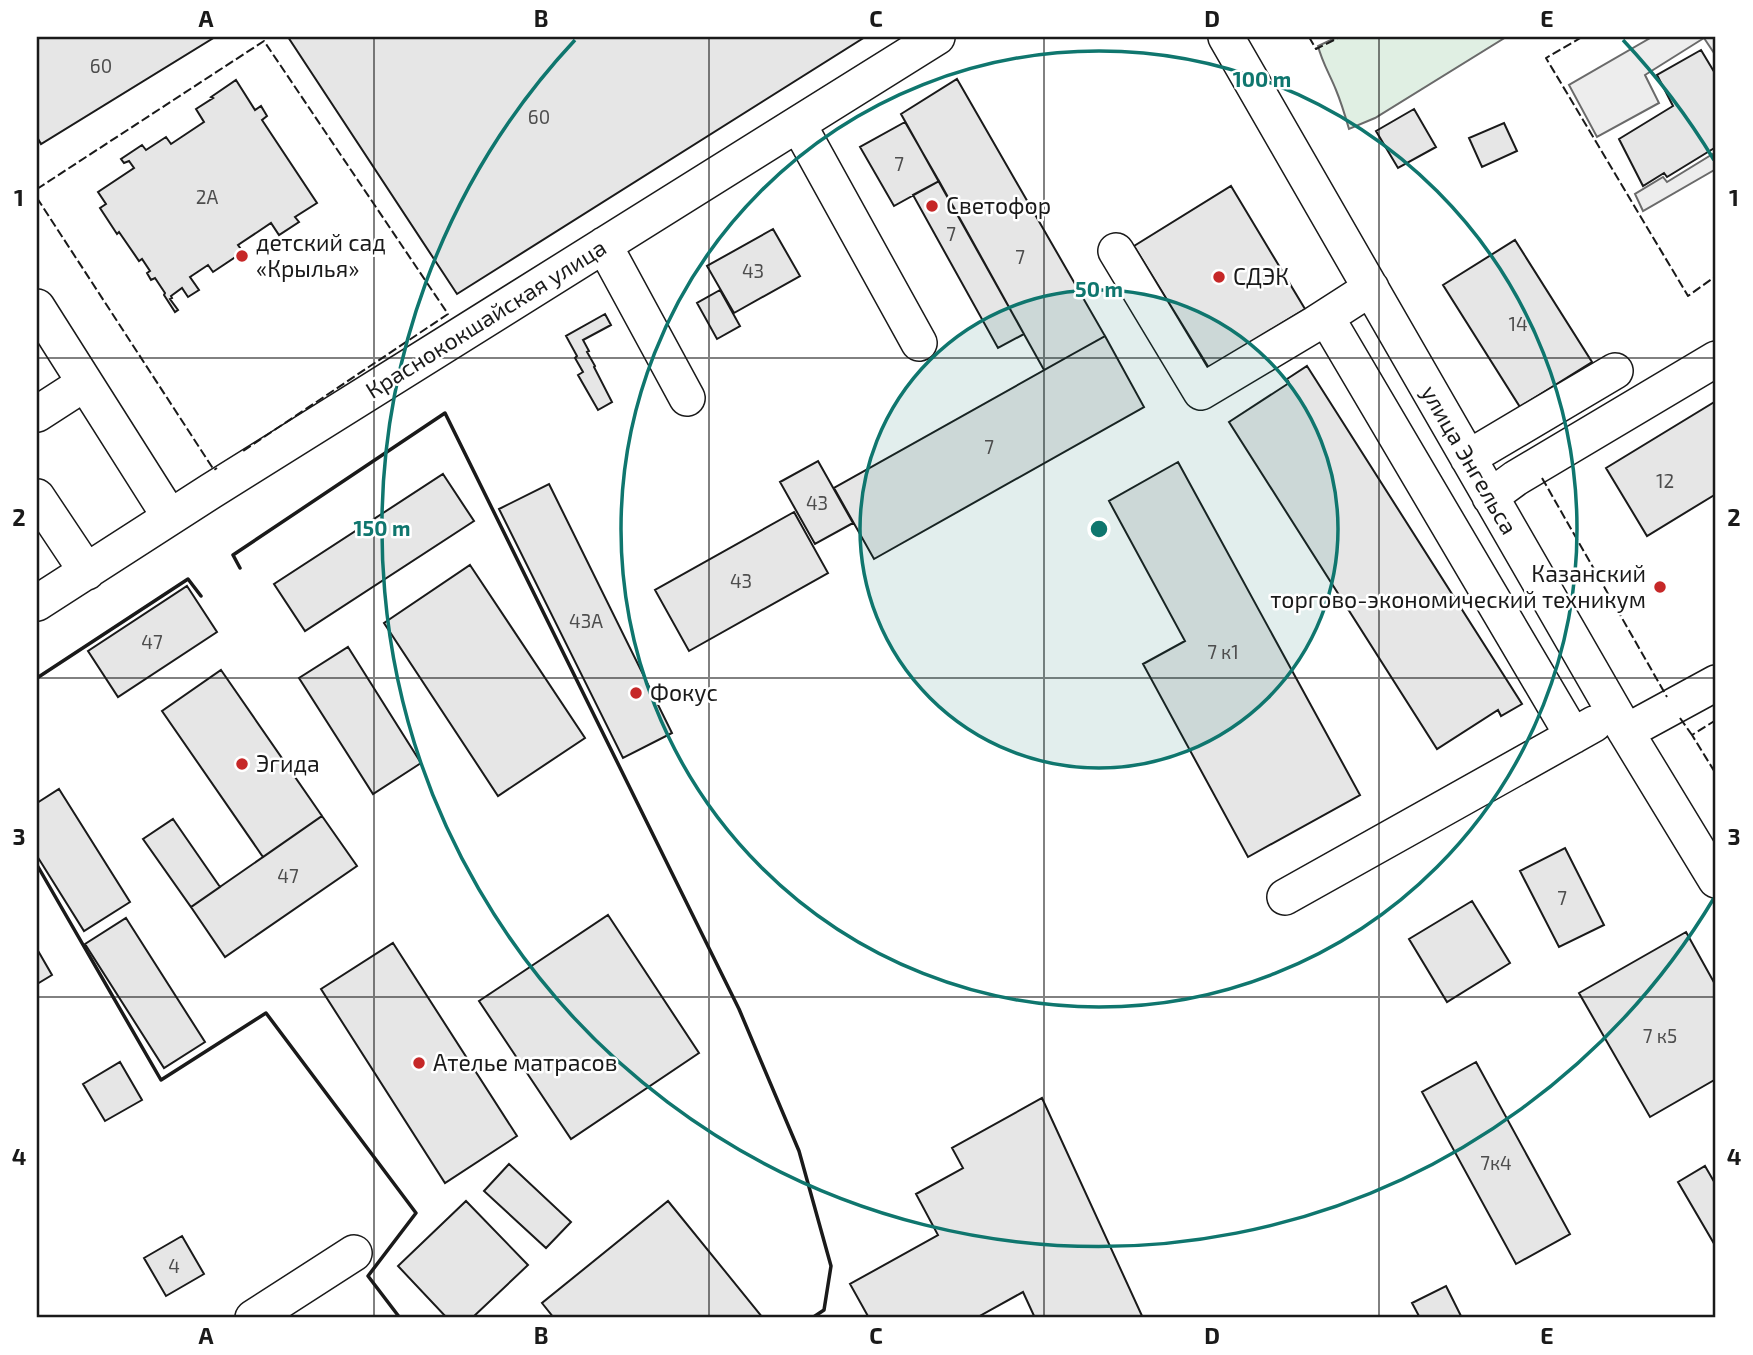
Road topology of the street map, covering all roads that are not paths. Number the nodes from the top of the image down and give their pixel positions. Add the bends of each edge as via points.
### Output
1 (937, 37) edge
2 (1226, 37) edge
3 (798, 124) junction
4 (604, 245) junction
5 (1116, 251) dead end
6 (1371, 288) junction
7 (37, 307) edge
8 (1326, 317) junction
9 (919, 343) dead end
10 (1716, 359) edge
11 (1615, 371) dead end
12 (85, 383) junction
13 (687, 398) dead end
14 (37, 414) edge
15 (1468, 458) junction
16 (37, 497) edge
17 (1490, 497) junction
18 (170, 517) junction
19 (87, 572) junction
20 (37, 603) edge
21 (1716, 683) edge
22 (1621, 722) junction
23 (1573, 736) junction
24 (1716, 880) edge
25 (1285, 897) dead end
26 (354, 1253) dead end
27 (253, 1318) edge

1 - 3 street, Краснококшайская улица
2 - 6 street, улица Энгельса
3 - 4 street, Краснококшайская улица
3 - 9 street
4 - 13 street
4 - 18 street, Краснококшайская улица
5 - 8 street via 1201,392
6 - 8 street
6 - 15 street, улица Энгельса
7 - 12 street
8 - 23 street
10 - 17 street
11 - 15 street
12 - 14 street
12 - 18 street
15 - 17 street, улица Энгельса
16 - 19 street
17 - 22 street, улица Энгельса
18 - 19 street, Краснококшайская улица
19 - 20 street, Краснококшайская улица
21 - 22 street
22 - 23 street
22 - 24 street, улица Энгельса
23 - 25 street
26 - 27 street

